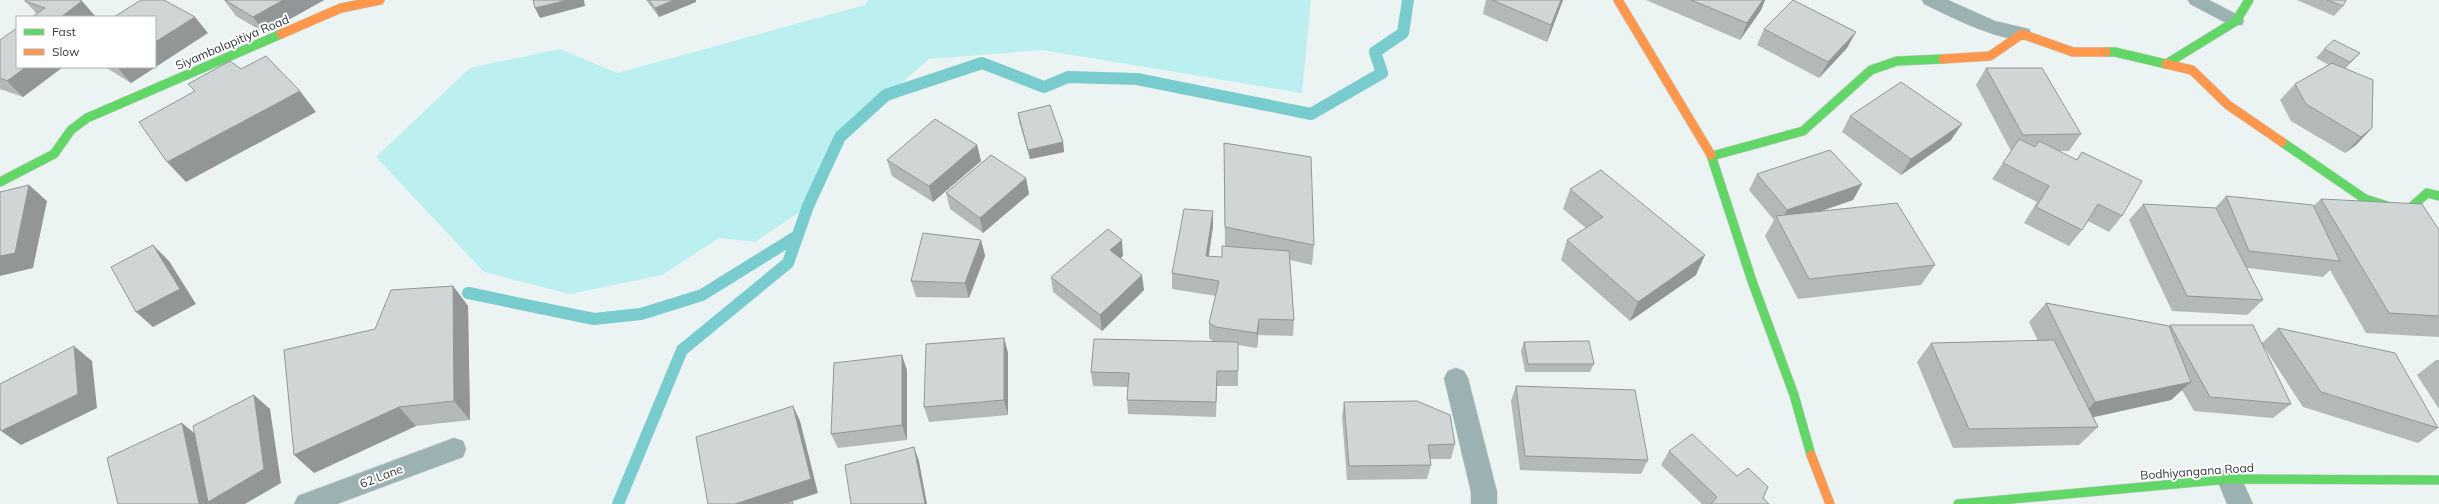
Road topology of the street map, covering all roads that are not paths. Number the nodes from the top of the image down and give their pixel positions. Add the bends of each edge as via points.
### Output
1 (380, 0) edge
2 (1618, 0) edge
3 (1931, 0) edge
4 (2196, 0) edge
5 (2249, 0) edge
6 (2236, 21) junction
7 (2022, 34) junction
8 (2166, 64) junction
9 (1712, 156) junction
10 (0, 182) edge
11 (2439, 196) edge
12 (1456, 378) dead end
13 (454, 449) dead end
14 (2229, 479) junction
15 (2439, 480) edge
16 (307, 504) edge
17 (1484, 504) edge
18 (1830, 504) edge
19 (1958, 504) edge
20 (2240, 504) edge

1 - 10 street, Siyambalapitiya Road via 341,8 87,118 70,130 54,154
2 - 9 street
3 - 7 street via 1990,26
4 - 6 lane
5 - 6 street
6 - 8 street
7 - 8 street via 2073,52 2115,52
7 - 9 street via 1990,56 1897,61 1871,70 1803,132
8 - 11 street via 2192,70 2228,105 2365,199 2406,212 2427,193
9 - 18 street via 1752,281 1794,395 1805,439
12 - 17 street via 1484,492
13 - 16 street, 62 Lane
14 - 15 street, Bodhiyangana Road
14 - 19 street, Bodhiyangana Road
14 - 20 street

